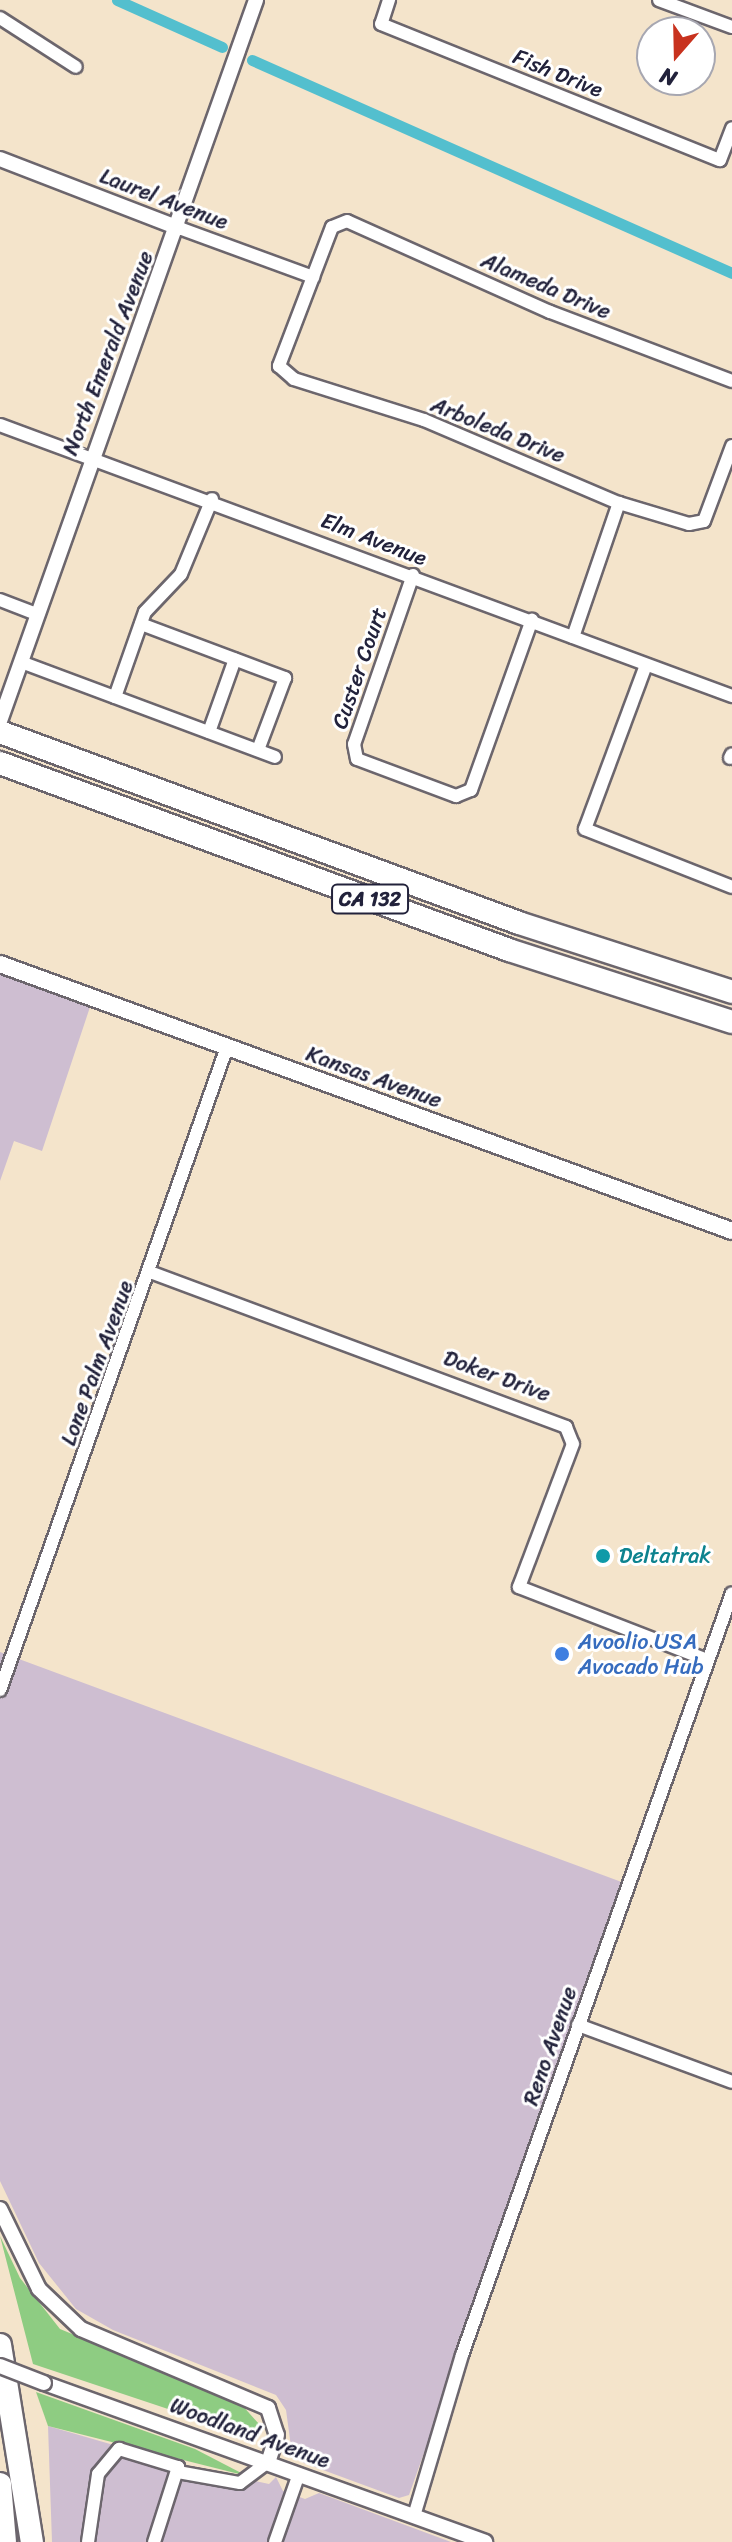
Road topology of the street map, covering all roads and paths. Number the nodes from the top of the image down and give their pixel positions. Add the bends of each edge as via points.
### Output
1 (256, 0) edge
2 (389, 0) edge
3 (659, 0) edge
4 (0, 18) edge
5 (732, 27) edge
6 (76, 67) dead end
7 (732, 128) edge
8 (0, 159) edge
9 (179, 228) junction
10 (313, 277) junction
11 (732, 381) edge
12 (0, 425) edge
13 (732, 446) edge
14 (92, 459) junction
15 (212, 499) junction
16 (619, 503) junction
17 (413, 575) junction
18 (0, 600) edge
19 (37, 614) junction
20 (532, 620) junction
21 (141, 624) junction
22 (573, 637) junction
23 (235, 659) junction
24 (21, 662) junction
25 (646, 665) junction
26 (732, 696) edge
27 (115, 697) junction
28 (0, 721) edge
29 (209, 732) junction
30 (10, 736) edge
31 (258, 750) junction
32 (275, 757) dead end
33 (5, 765) edge
34 (732, 887) edge
35 (0, 964) edge
36 (732, 992) edge
37 (732, 1022) edge
38 (227, 1047) junction
39 (732, 1231) edge
40 (150, 1272) junction
41 (732, 1593) edge
42 (705, 1659) junction
43 (0, 1690) edge
44 (578, 2025) junction
45 (732, 2082) edge
46 (0, 2209) edge
47 (0, 2345) edge
48 (0, 2366) edge
49 (268, 2462) junction
50 (178, 2472) junction
51 (299, 2474) junction
52 (0, 2484) edge
53 (414, 2516) junction
54 (5, 2542) edge
55 (32, 2542) edge
56 (88, 2542) edge
57 (154, 2542) edge
58 (275, 2542) edge
59 (485, 2542) edge

1 - 9 street, North Emerald Avenue
2 - 7 street, Fish Drive via 381,24 720,160
3 - 5 street
4 - 6 street
8 - 9 street, Laurel Avenue
9 - 10 street, Laurel Avenue
9 - 14 street, North Emerald Avenue
10 - 11 street, Alameda Drive via 332,227 347,221 550,312
10 - 16 street, Arboleda Drive via 279,366 294,379 424,420
12 - 14 street, Elm Avenue
13 - 16 street, Arboleda Drive via 704,521 689,524
14 - 15 street, Elm Avenue
14 - 19 street, North Emerald Avenue
15 - 17 street, Elm Avenue
15 - 21 street via 184,569
16 - 22 street
17 - 20 street, Elm Avenue
17 - 20 street, Custer Court via 354,744 357,759 456,796 471,790
18 - 19 street
19 - 24 street, North Emerald Avenue
20 - 22 street, Elm Avenue
21 - 23 street
21 - 27 street
22 - 25 street, Elm Avenue
23 - 29 street
23 - 31 street via 285,678
24 - 27 street
24 - 28 street, North Emerald Avenue
25 - 26 street, Elm Avenue
25 - 34 street via 585,829
27 - 29 street
29 - 31 street
30 - 36 highway, CA 132 via 504,917
31 - 32 street
33 - 37 highway, CA 132 via 509,950
35 - 38 main road, Kansas Avenue
38 - 39 main road, Kansas Avenue
38 - 40 street, Lone Palm Avenue
40 - 42 street, Doker Drive via 566,1427 573,1444 519,1587
40 - 43 street, Lone Palm Avenue
41 - 42 street, Reno Avenue
42 - 44 street, Reno Avenue
44 - 45 street
44 - 53 street, Reno Avenue
46 - 49 street via 39,2289 81,2329 268,2408 277,2435
47 - 55 highway
48 - 49 street, Woodland Avenue, bridge
49 - 50 street via 240,2483
49 - 51 street, Woodland Avenue
50 - 56 street via 111,2451 92,2490
50 - 57 street
51 - 53 street, Woodland Avenue
51 - 58 street
52 - 54 highway
53 - 59 street, Woodland Avenue

